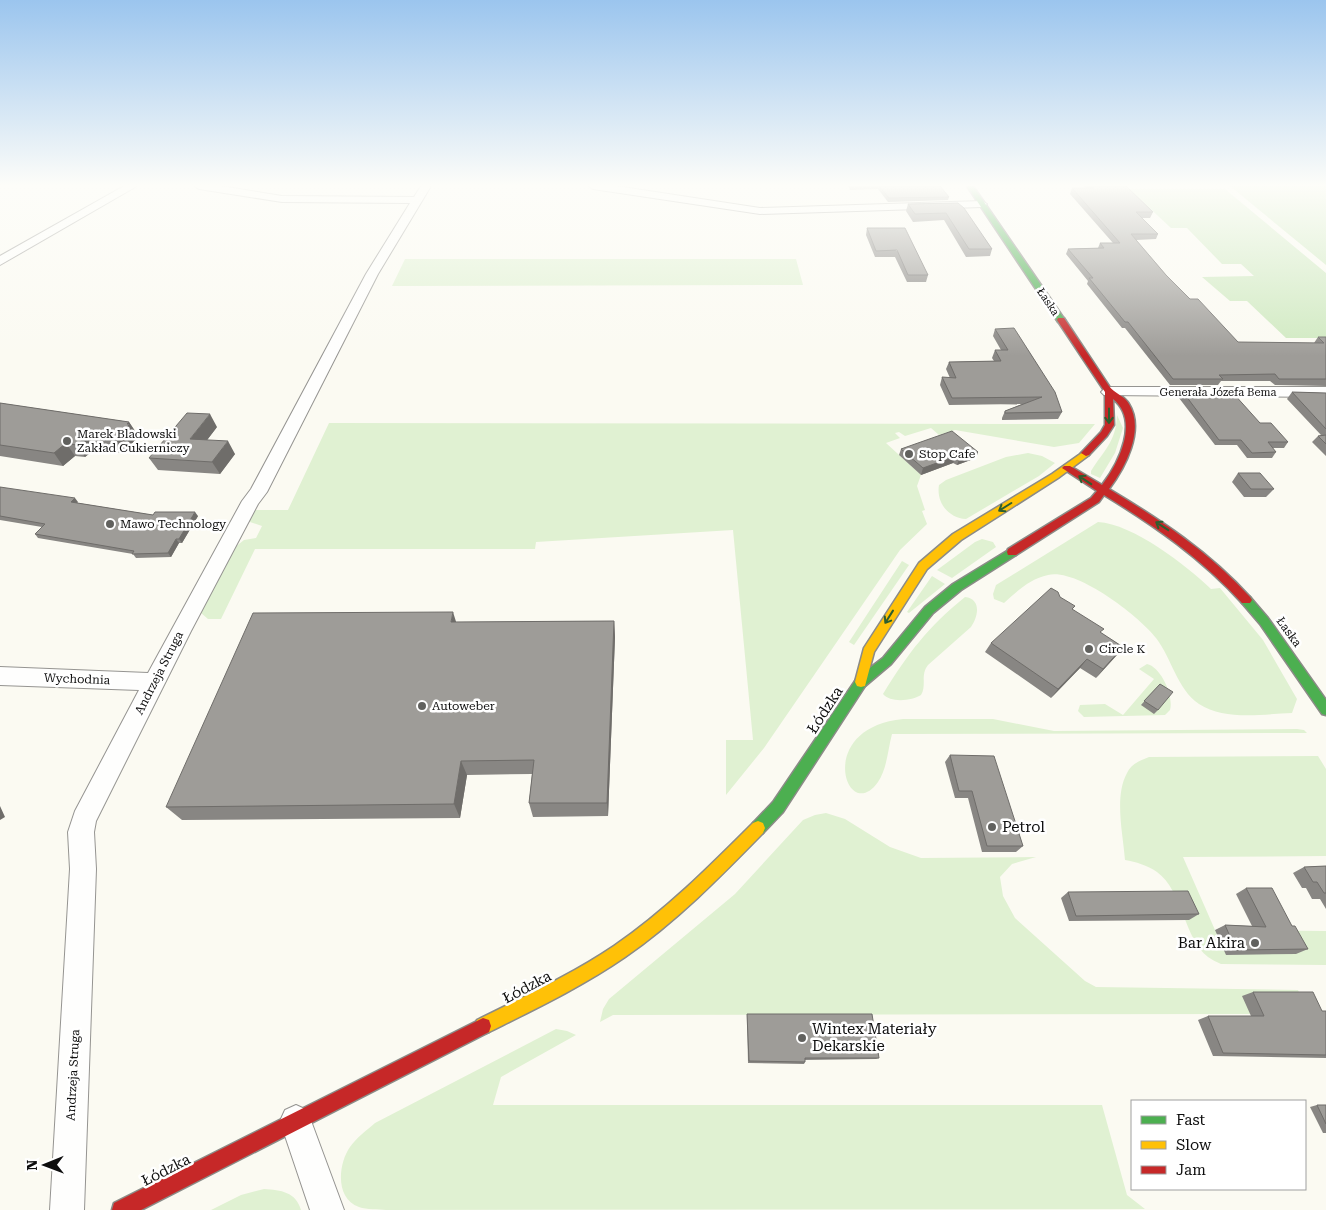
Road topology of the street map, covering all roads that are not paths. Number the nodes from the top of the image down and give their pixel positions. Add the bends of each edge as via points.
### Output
1 (34, 242) edge
2 (391, 242) edge
3 (1008, 242) edge
4 (0, 262) edge
5 (1109, 392) junction
6 (1326, 392) edge
7 (1067, 468) junction
8 (1103, 491) junction
9 (1140, 526) dead end
10 (1200, 557) junction
11 (0, 676) edge
12 (154, 682) junction
13 (861, 682) junction
14 (1326, 710) edge
15 (296, 1121) junction
16 (67, 1210) edge
17 (121, 1210) edge
18 (327, 1210) edge

1 - 4 street
2 - 12 street, Andrzeja Struga
3 - 5 main road, Łaska
5 - 6 street, Generała Józefa Bema
5 -> 7 main road via 1110,422 1106,431
5 - 8 main road, Łaska via 1125,404 1131,427 1124,457
8 -> 7 main road, Łaska
7 -> 13 main road, Łódzka via 1059,479 957,537 923,566 868,651
10 -> 8 main road, Łaska via 1169,530
8 - 13 main road, Łódzka via 1095,500 957,587 914,626 888,661
9 - 10 main road, Łaska
10 - 14 main road, Łaska via 1247,599
11 - 12 street, Wychodnia
12 - 16 street, Andrzeja Struga via 84,819
13 - 15 main road, Łódzka via 778,807 698,889 646,931 598,965 540,998
15 - 17 main road, Łódzka
15 - 18 street

